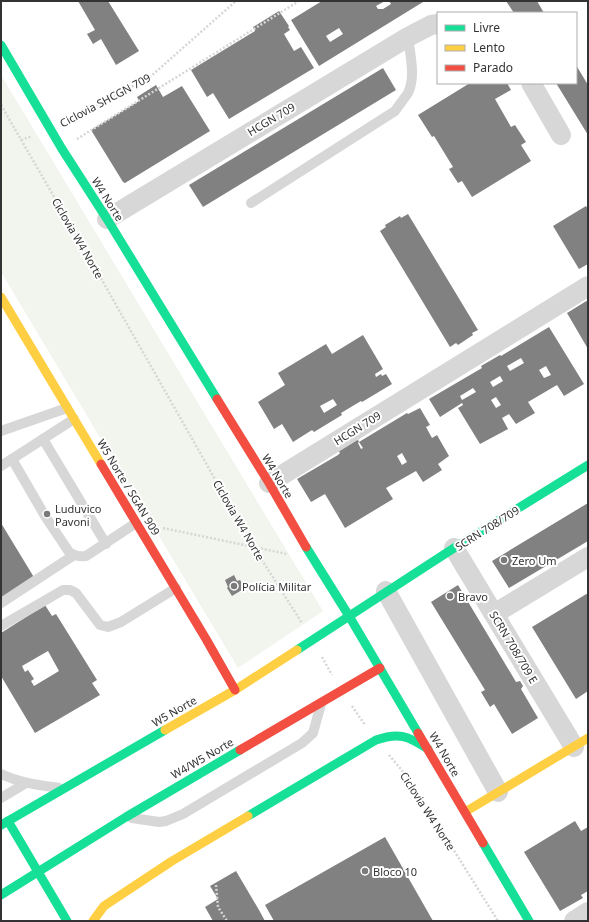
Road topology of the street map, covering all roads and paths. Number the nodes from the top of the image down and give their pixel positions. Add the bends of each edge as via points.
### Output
1 (236, 1) edge
2 (299, 1) edge
3 (437, 24) edge
4 (408, 37) junction
5 (1, 46) edge
6 (532, 84) edge
7 (1, 105) edge
8 (50, 130) junction
9 (561, 136) dead end
10 (21, 140) junction
11 (62, 149) junction
12 (251, 203) dead end
13 (107, 219) junction
14 (588, 286) edge
15 (1, 297) edge
16 (67, 408) junction
17 (74, 419) junction
18 (1, 432) edge
19 (43, 439) junction
20 (12, 459) junction
21 (588, 465) edge
22 (1, 466) edge
23 (269, 482) junction
24 (136, 523) junction
25 (146, 539) junction
26 (106, 544) junction
27 (254, 546) junction
28 (454, 548) junction
29 (74, 555) junction
30 (588, 557) edge
31 (314, 561) junction
32 (176, 588) junction
33 (386, 591) junction
34 (1, 603) edge
35 (494, 614) junction
36 (349, 616) junction
37 (1, 626) edge
38 (312, 639) junction
39 (380, 668) junction
40 (235, 690) junction
41 (341, 690) junction
42 (322, 702) junction
43 (376, 740) junction
44 (581, 742) edge
45 (429, 750) junction
46 (1, 774) edge
47 (26, 783) junction
48 (64, 788) junction
49 (498, 792) junction
50 (1, 798) edge
51 (465, 812) junction
52 (126, 817) junction
53 (4, 823) edge
54 (38, 872) junction
55 (216, 885) dead end
56 (1, 895) edge
57 (588, 912) edge
58 (67, 921) edge
59 (93, 921) edge
60 (227, 921) edge
61 (498, 921) edge
62 (529, 921) edge
63 (574, 921) edge

1 - 8 path, Ciclovia SHCGN 709 via 150,77
2 - 11 path
3 - 4 street, HCGN 709
4 - 12 lane via 412,67 411,83 408,93 395,111
4 - 13 street, HCGN 709
5 - 8 main road, W4 Norte
6 - 9 street
7 - 10 path, Ciclovia W4 Norte
8 - 10 path, Ciclovia SHCGN 709
8 - 11 main road, W4 Norte
10 - 27 path, Ciclovia W4 Norte
11 - 13 main road, W4 Norte
13 - 23 main road, W4 Norte
14 - 23 street, HCGN 709
15 - 16 main road, W5 Norte / SGAN 909
16 - 17 main road, W5 Norte / SGAN 909
16 - 18 lane
17 - 19 lane
17 - 24 main road, W5 Norte / SGAN 909
19 - 20 lane
19 - 26 lane
20 - 22 lane
20 - 29 lane via 45,516 69,552
21 - 28 main road, SCRN 708/709
23 - 31 main road, W4 Norte
24 - 25 main road, W5 Norte / SGAN 909
24 - 26 lane
25 - 27 path via 154,526
25 - 32 main road, W5 Norte / SGAN 909
26 - 29 lane via 86,556
27 - 31 path
27 - 38 path, Ciclovia W4 Norte
28 - 33 main road, SCRN 708/709
28 - 35 street, SCRN 708/709 E
29 - 34 lane
30 - 35 street
31 - 36 main road, W4 Norte
32 - 37 lane via 121,622 108,627 100,625 76,593 70,590 63,590
32 - 40 main road, W5 Norte / SGAN 909
33 - 36 main road, SCRN 708/709
33 - 49 street
35 - 44 street, SCRN 708/709 E
36 - 38 main road, W5 Norte
36 - 39 main road, W4 Norte
38 - 40 main road, W5 Norte
38 - 41 path, Ciclovia W4 Norte
39 - 41 main road, W4/W5 Norte
39 - 45 main road, W4 Norte
40 - 48 main road, W5 Norte
41 - 42 main road, W4/W5 Norte
41 - 43 path, Ciclovia W4 Norte
42 - 52 main road, W4/W5 Norte
42 - 52 lane via 312,733 302,743 183,814 159,822
43 - 45 main road via 387,736 406,736
43 - 59 main road via 172,861 104,906
43 - 61 path, Ciclovia W4 Norte via 410,780
44 - 49 main road
45 - 51 main road, W4 Norte
46 - 47 lane
47 - 48 lane
47 - 50 lane
48 - 53 main road, W5 Norte
49 - 51 main road
51 - 62 main road, W4 Norte
52 - 54 main road, W4/W5 Norte
53 - 54 main road
54 - 56 main road, W4/W5 Norte
54 - 58 main road
55 - 60 path via 218,907
57 - 63 street

